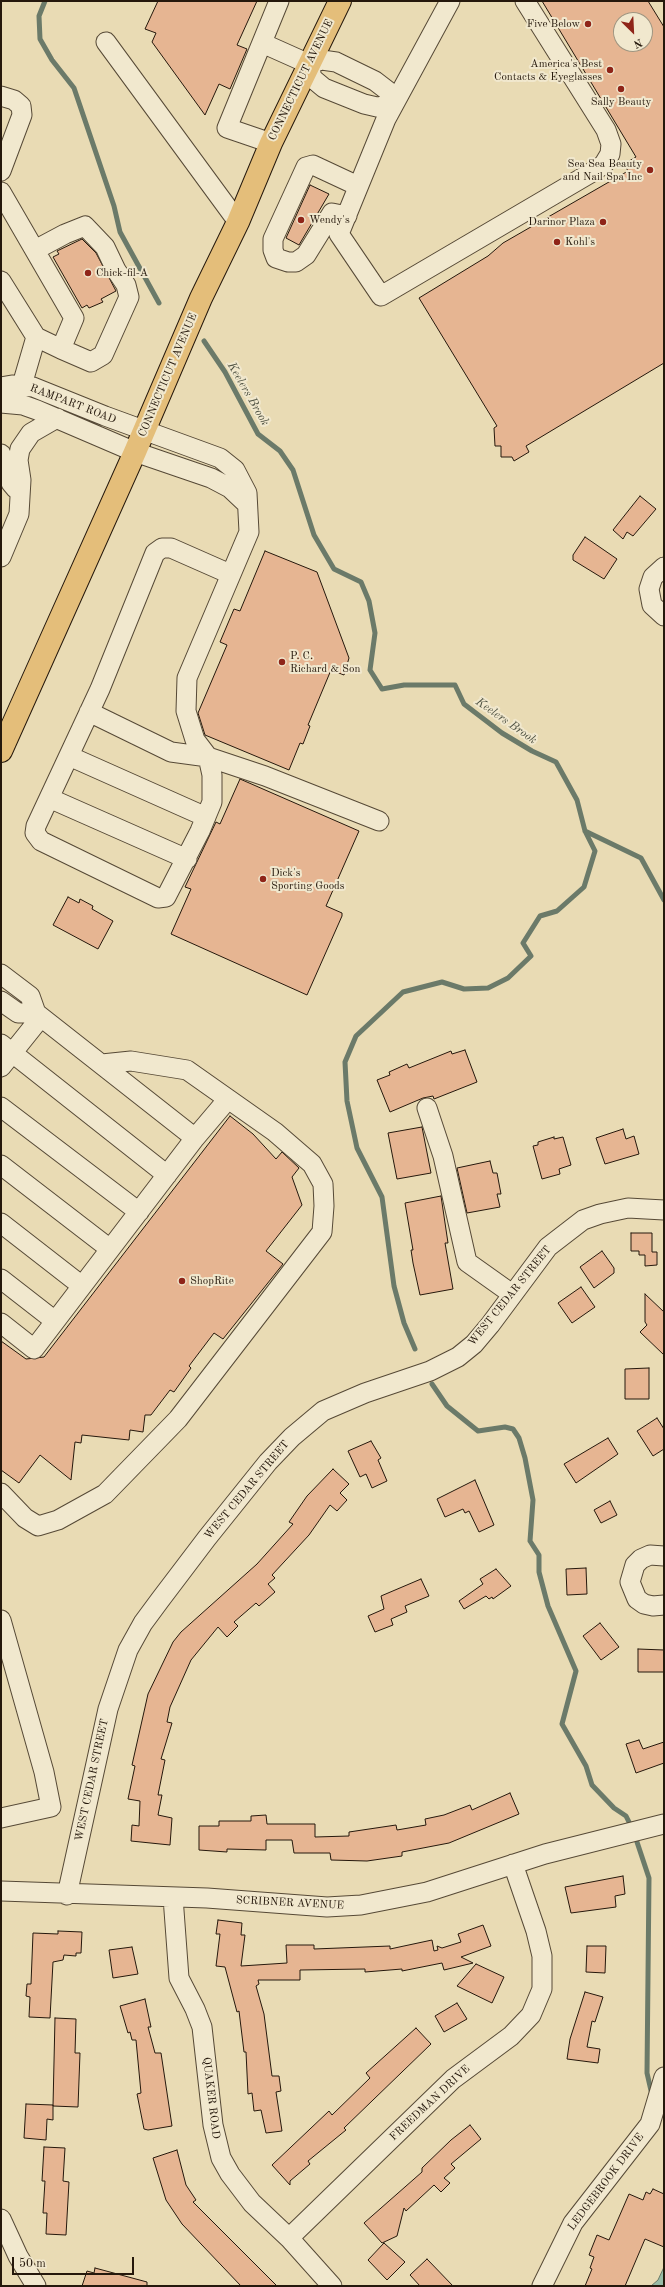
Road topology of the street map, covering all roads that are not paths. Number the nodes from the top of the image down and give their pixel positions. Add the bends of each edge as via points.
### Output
1 (279, 1) edge
2 (340, 1) edge
3 (450, 1) edge
4 (525, 1) edge
5 (106, 42) dead end
6 (262, 43) junction
7 (309, 64) junction
8 (1, 96) edge
9 (394, 104) junction
10 (271, 143) junction
11 (1, 171) edge
12 (358, 186) junction
13 (1, 192) edge
14 (347, 216) junction
15 (238, 222) junction
16 (35, 250) junction
17 (1, 281) edge
18 (36, 337) junction
19 (61, 349) junction
20 (22, 385) junction
21 (1, 387) edge
22 (1, 403) edge
23 (57, 418) junction
24 (145, 430) junction
25 (135, 452) junction
26 (1, 454) edge
27 (20, 494) junction
28 (247, 504) junction
29 (1, 557) edge
30 (664, 567) edge
31 (230, 574) junction
32 (664, 616) edge
33 (89, 712) junction
34 (1, 751) edge
35 (69, 756) junction
36 (208, 757) junction
37 (49, 798) junction
38 (206, 817) junction
39 (379, 821) dead end
40 (186, 859) junction
41 (1, 974) edge
42 (1, 1000) edge
43 (39, 1015) junction
44 (5, 1054) edge
45 (102, 1064) junction
46 (232, 1102) junction
47 (1, 1107) edge
48 (427, 1108) dead end
49 (195, 1138) junction
50 (1, 1165) edge
51 (167, 1175) junction
52 (664, 1210) edge
53 (139, 1212) junction
54 (1, 1223) edge
55 (110, 1249) junction
56 (1, 1279) edge
57 (82, 1286) junction
58 (512, 1294) junction
59 (55, 1321) junction
60 (1, 1323) edge
61 (1, 1493) edge
62 (664, 1556) edge
63 (664, 1605) edge
64 (1, 1620) edge
65 (1, 1818) edge
66 (664, 1824) edge
67 (513, 1864) junction
68 (1, 1891) edge
69 (67, 1895) junction
70 (173, 1897) junction
71 (664, 2077) edge
72 (1, 2219) edge
73 (289, 2238) junction
74 (36, 2286) edge
75 (332, 2286) edge
76 (542, 2286) edge

1 - 6 street
2 - 7 main road, CONNECTICUT AVENUE
3 - 9 street
4 - 14 street via 606,130 611,144 610,154 604,164 381,296 339,234
5 - 15 street
6 - 7 street
6 - 10 street via 227,128
7 - 9 street via 322,60 336,62 376,82 388,91
7 - 9 street via 312,78 324,88 377,107
7 - 10 main road, CONNECTICUT AVENUE
8 - 11 street via 14,100 21,106 22,115
9 - 12 street
10 - 15 main road, CONNECTICUT AVENUE
12 - 14 street
12 - 14 street via 313,165 306,167 273,239 272,250 276,258 296,262 306,255 332,213
13 - 16 street
15 - 24 main road, CONNECTICUT AVENUE via 201,298
16 - 19 street via 74,318
16 - 19 street via 85,226 105,247 126,285 129,297 103,356 91,362
17 - 18 street
18 - 19 street
18 - 20 street
20 - 21 street, RAMPART ROAD
20 - 24 street, RAMPART ROAD
22 - 23 street, RAMPART ROAD via 23,405
23 - 25 street, RAMPART ROAD
23 - 27 street via 31,433 20,449
24 - 25 main road, CONNECTICUT AVENUE
24 - 28 street, RAMPART ROAD via 224,460 240,478 247,493
25 - 28 street, RAMPART ROAD via 211,478 230,488
25 - 34 main road, CONNECTICUT AVENUE
26 - 27 street via 11,483
27 - 29 street via 19,514
28 - 31 street, RAMPART ROAD via 249,532
30 - 32 street via 655,574 649,589 652,605
31 - 33 street via 171,548 162,548 155,553
31 - 36 street, RAMPART ROAD via 187,678 186,711 195,740
33 - 35 street
33 - 36 street via 172,752
35 - 37 street
35 - 38 street
36 - 38 street via 212,775 212,802
36 - 39 street via 265,776
37 - 40 street
37 - 40 street via 36,826 35,833 41,841 158,898 166,897 171,892
38 - 40 street
41 - 43 street via 30,996
42 - 43 street via 18,1013
43 - 44 street
43 - 45 street
44 - 51 street
45 - 46 street via 132,1061 187,1070
45 - 49 street
46 - 49 street
46 - 61 street via 275,1132 312,1164 323,1184 322,1232 178,1419 105,1494 58,1520 38,1526 25,1518
47 - 53 street
48 - 58 street via 443,1156 467,1262
49 - 51 street
50 - 55 street
51 - 53 street
52 - 58 street, WEST CEDAR STREET via 628,1208 583,1220 548,1247
53 - 55 street
54 - 57 street
55 - 57 street
56 - 59 street
57 - 59 street
58 - 69 street, WEST CEDAR STREET via 474,1344 458,1357 430,1371 342,1402 323,1412 292,1437 207,1538 143,1623 128,1650 108,1709
59 - 60 street via 34,1349
62 - 63 street via 650,1555 642,1559 635,1565 630,1582 637,1599 644,1604
64 - 65 street via 44,1772 51,1807
66 - 67 street, SCRIBNER AVENUE via 584,1843
67 - 70 street, SCRIBNER AVENUE via 427,1892 361,1905 328,1907
67 - 73 street, FREEDMAN DRIVE via 542,1956 542,1989 531,2015 511,2036 453,2080
68 - 69 street, SCRIBNER AVENUE
69 - 70 street, SCRIBNER AVENUE
70 - 73 street, QUAKER ROAD via 178,1978 202,2027 213,2125 221,2158 252,2203
71 - 76 street, LEDGEBROOK DRIVE via 650,2124 573,2223
72 - 74 street via 18,2256
73 - 75 street, QUAKER ROAD

